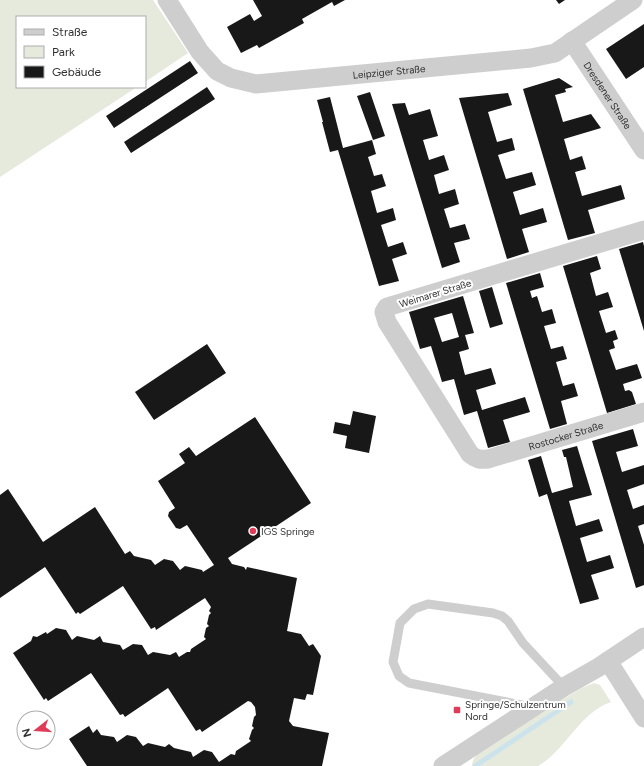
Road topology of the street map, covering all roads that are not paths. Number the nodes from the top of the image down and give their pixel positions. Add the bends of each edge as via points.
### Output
1 (167, 0) edge
2 (633, 0) edge
3 (572, 42) junction
4 (644, 150) edge
5 (644, 230) edge
6 (644, 412) edge
7 (488, 459) joint
8 (644, 637) edge
9 (608, 661) junction
10 (564, 687) junction
11 (534, 707) junction
12 (644, 718) edge
13 (452, 764) edge

1 - 3 street, Leipziger Straße via 200,52 217,71 231,78 256,84 531,58 555,53
2 - 3 street, Leipziger Straße
3 - 4 street, Dresdener Straße
5 - 7 street, Weimarer Straße via 387,307 384,312 387,322 470,454 481,460
6 - 7 street, Rostocker Straße
8 - 9 street
9 - 10 street
9 - 12 street
10 - 11 street
10 - 11 lane via 502,616 428,604 414,609 400,623 393,662 399,676 409,684
11 - 13 street

